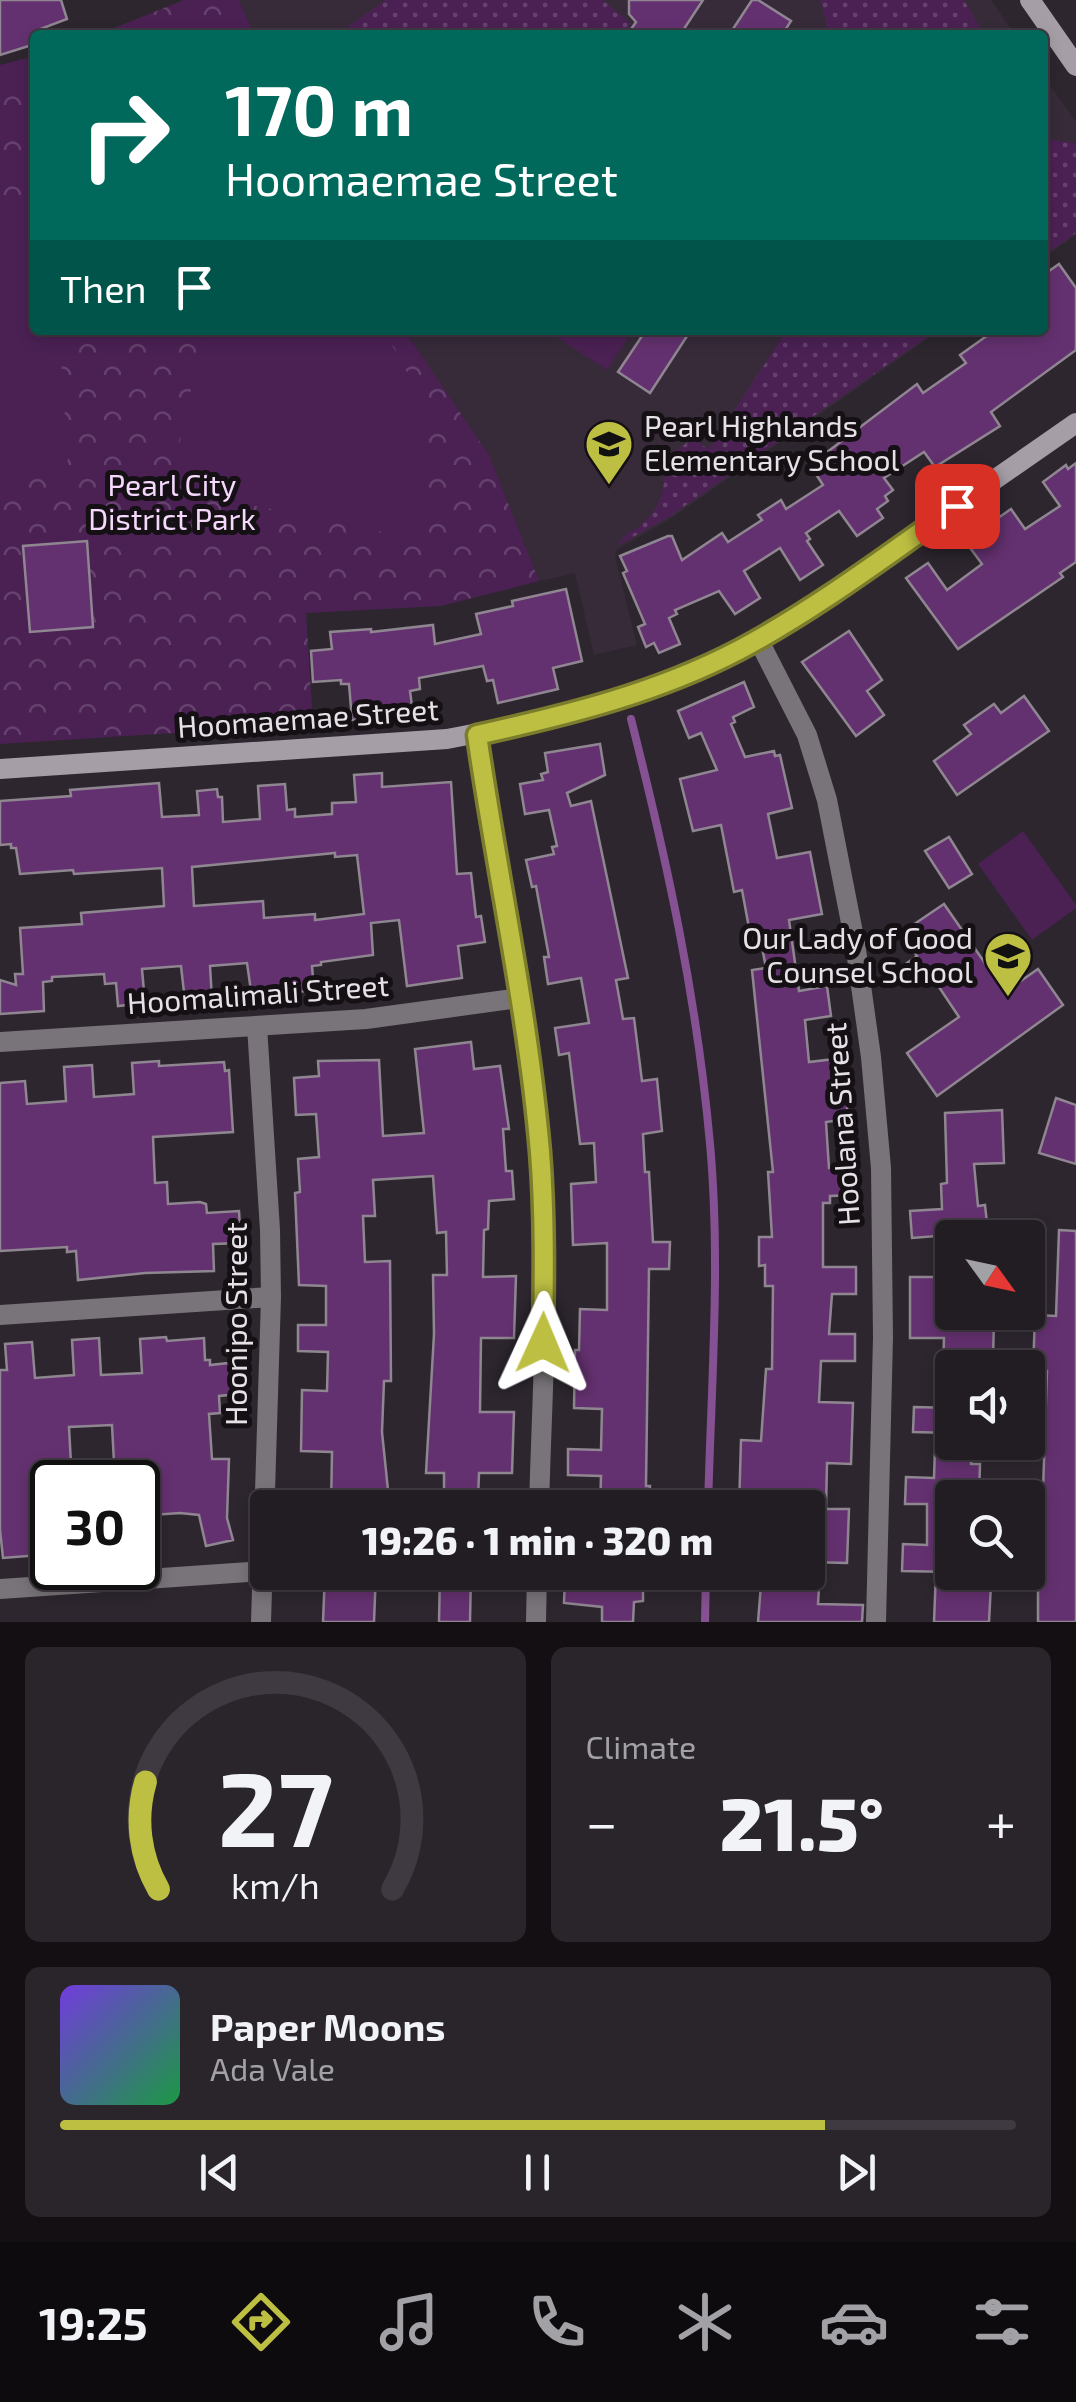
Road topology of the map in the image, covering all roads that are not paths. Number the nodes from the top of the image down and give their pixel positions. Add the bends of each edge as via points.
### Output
1 (1030, 0) edge
2 (1076, 66) edge
3 (1076, 423) edge
4 (758, 639) junction
5 (477, 735) junction
6 (0, 769) edge
7 (520, 998) junction
8 (257, 1026) junction
9 (0, 1042) edge
10 (270, 1297) junction
11 (0, 1314) edge
12 (265, 1490) edge
13 (539, 1490) edge
14 (250, 1573) edge
15 (0, 1589) edge
16 (263, 1590) edge
17 (537, 1590) edge
18 (262, 1622) edge
19 (536, 1622) edge
20 (876, 1622) edge

1 - 2 street
3 - 4 street, Hoomaemae Street
4 - 5 street, Hoomaemae Street via 623,698
4 - 20 street, Hoolana Street via 807,734 827,800 871,1058 883,1318
5 - 6 street, Hoomaemae Street
5 - 7 street
7 - 8 street, Hoomalimali Street
7 - 13 street via 545,1248
8 - 9 street, Hoomalimali Street
8 - 10 street, Hoonipo Street
10 - 11 street
10 - 12 street, Hoonipo Street
14 - 15 street
16 - 18 street, Hoonipo Street
17 - 19 street

